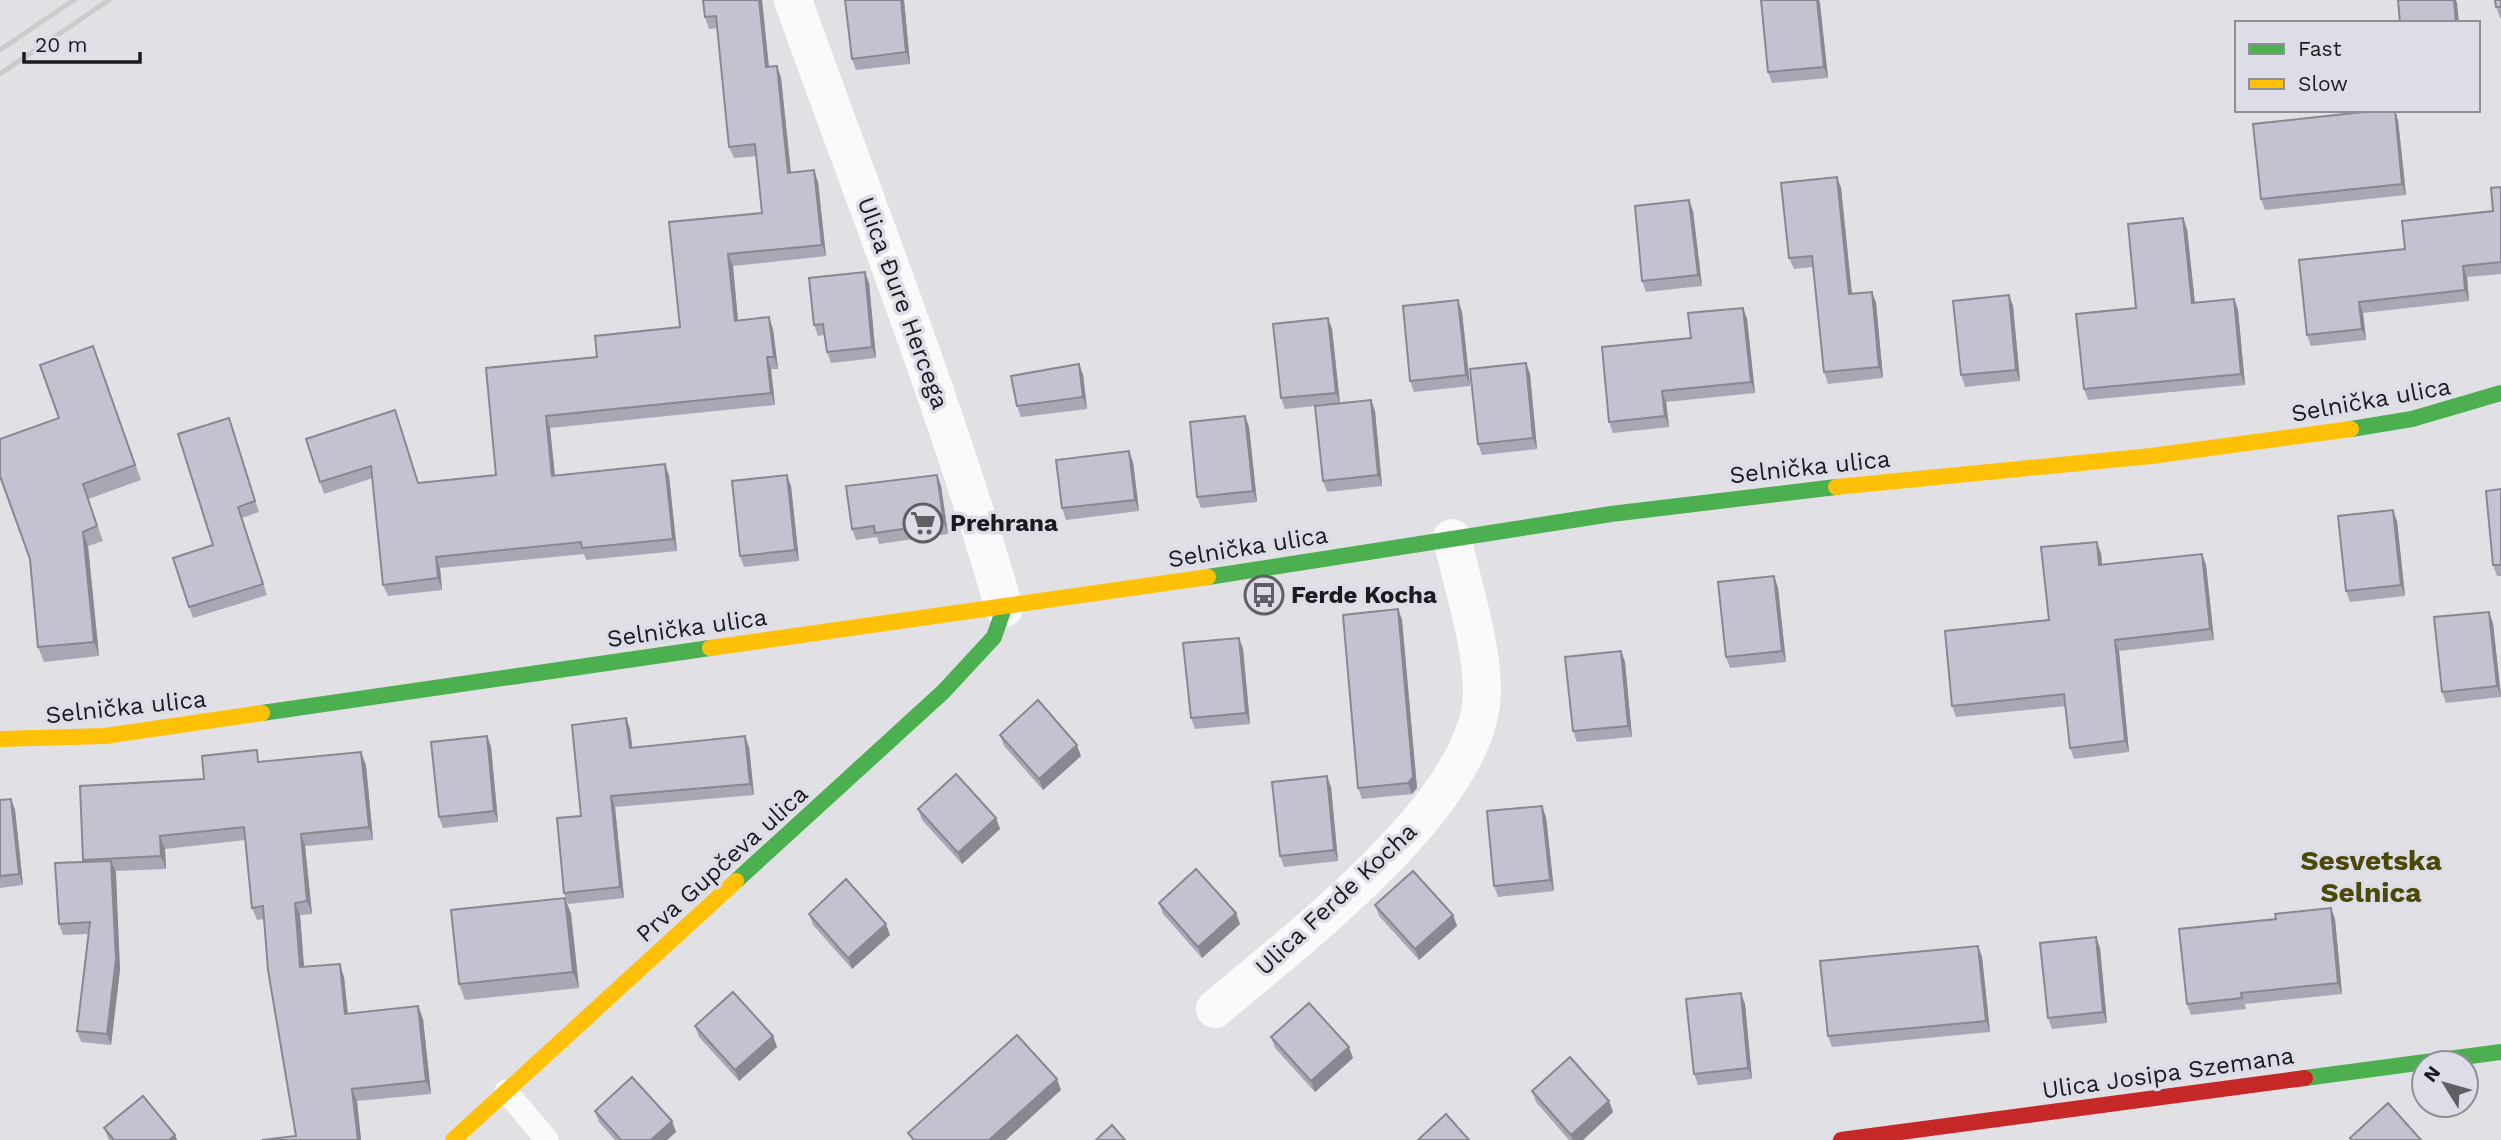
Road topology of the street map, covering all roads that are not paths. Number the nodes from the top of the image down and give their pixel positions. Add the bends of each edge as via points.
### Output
1 (793, 0) edge
2 (2501, 393) edge
3 (1452, 538) junction
4 (1004, 608) junction
5 (0, 739) edge
6 (1215, 1009) dead end
7 (2501, 1052) edge
8 (506, 1091) junction
9 (453, 1140) edge
10 (547, 1140) edge
11 (1841, 1140) edge

1 - 4 street, Ulica Đure Hercega via 939,402
2 - 3 street, Selnička ulica via 2412,419 2304,436 1777,493
3 - 4 street, Selnička ulica
3 - 6 street, Ulica Ferde Kocha via 1478,651 1482,692 1474,733 1458,765 1410,834
4 - 5 street, Selnička ulica via 105,736
4 - 8 street, Prva Gupčeva ulica via 994,637 940,695
7 - 11 street, Ulica Josipa Szemana
8 - 9 street, Prva Gupčeva ulica
8 - 10 lane

